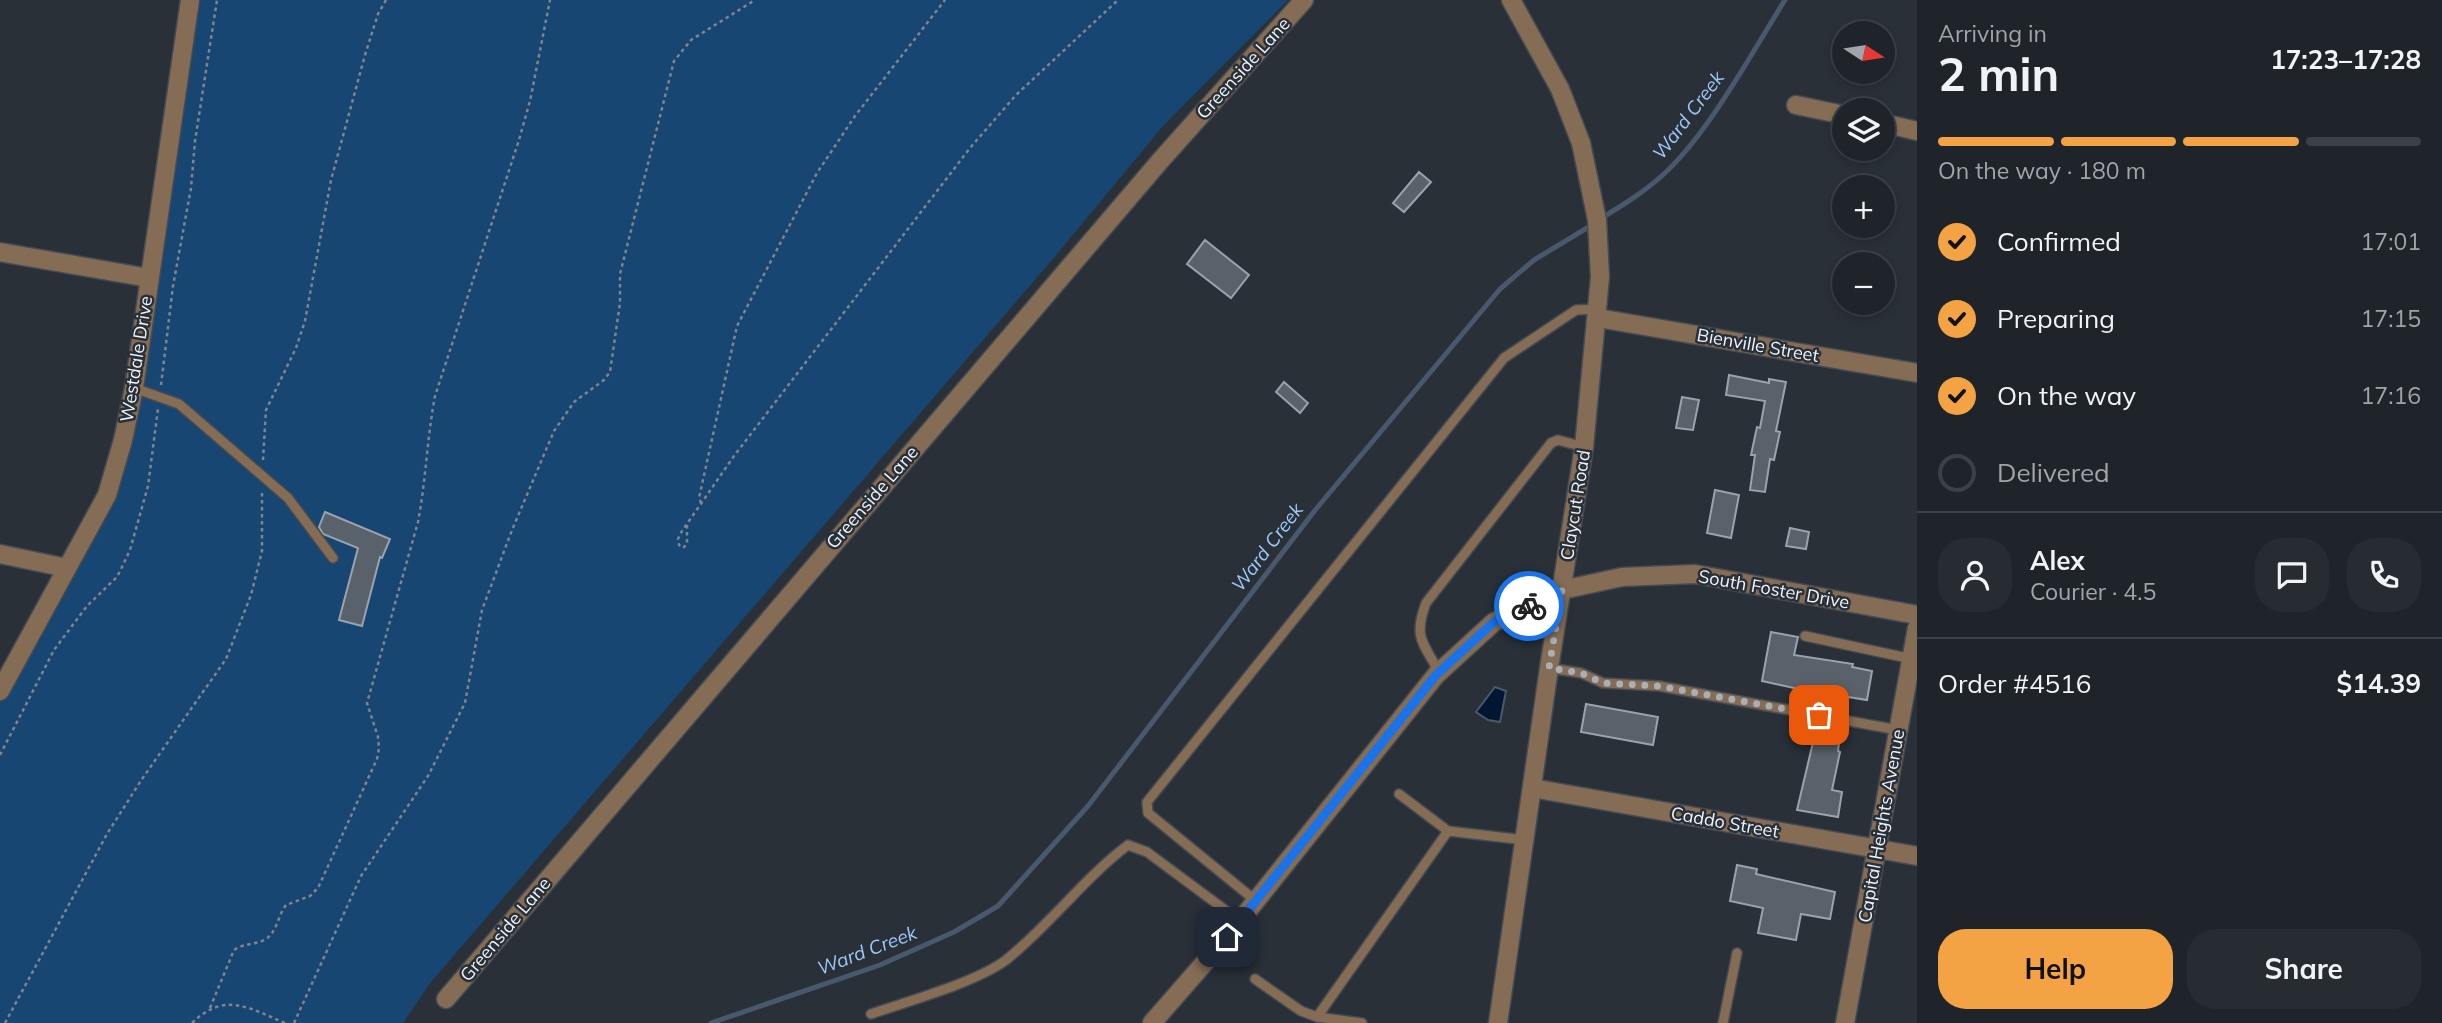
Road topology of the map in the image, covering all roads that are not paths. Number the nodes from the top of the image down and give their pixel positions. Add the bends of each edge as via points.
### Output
1 (190, 0) edge
2 (1304, 0) edge
3 (1511, 0) edge
4 (1796, 105) dead end
5 (1832, 112) edge
6 (1895, 126) edge
7 (1917, 131) edge
8 (0, 251) edge
9 (149, 278) junction
10 (1598, 313) junction
11 (1917, 373) edge
12 (134, 388) junction
13 (1584, 447) junction
14 (0, 554) edge
15 (333, 558) dead end
16 (67, 568) junction
17 (1562, 590) junction
18 (1917, 615) edge
19 (1917, 628) edge
20 (1805, 636) dead end
21 (1912, 659) junction
22 (1549, 668) junction
23 (1439, 672) junction
24 (0, 691) edge
25 (1898, 730) junction
26 (1532, 788) junction
27 (1399, 794) dead end
28 (1448, 831) junction
29 (1525, 840) junction
30 (1877, 849) junction
31 (1917, 856) edge
32 (1256, 901) junction
33 (1240, 921) junction
34 (1737, 953) dead end
35 (1255, 978) dead end
36 (446, 999) dead end
37 (871, 1014) dead end
38 (1317, 1017) junction
39 (1152, 1023) edge
40 (1362, 1023) edge
41 (1498, 1023) edge
42 (1723, 1023) edge
43 (1845, 1023) edge

1 - 9 street, Westdale Drive
2 - 36 street, Greenside Lane via 1151,172
3 - 10 street, Claycut Road via 1560,89 1581,143 1597,220
4 - 5 street
6 - 7 street
8 - 9 street
9 - 12 street, Westdale Drive
10 - 11 street, Bienville Street
10 - 13 street, Claycut Road
10 - 32 lane via 1576,310 1504,358 1147,802 1148,813
12 - 15 lane via 179,404 288,498
12 - 16 street, Westdale Drive via 107,495
13 - 17 street, Claycut Road
13 - 23 lane via 1558,440 1551,443 1426,603 1419,636
14 - 16 street
16 - 24 street, Westdale Drive
17 - 18 street, South Foster Drive via 1622,576 1695,574
17 - 22 street, Claycut Road
17 - 23 street, South Foster Drive via 1494,622
19 - 21 street, Capital Heights Avenue
20 - 21 lane
21 - 25 street, Capital Heights Avenue
22 - 25 lane via 1581,673 1603,683 1659,686
22 - 26 street, Claycut Road
23 - 32 street, South Foster Drive
25 - 30 street, Capital Heights Avenue
26 - 29 street, Claycut Road
26 - 30 street, Caddo Street
27 - 28 lane
28 - 29 lane
28 - 38 lane
29 - 41 street, Claycut Road
30 - 31 street, Caddo Street
30 - 43 street, Capital Heights Avenue
32 - 33 street, South Foster Drive
33 - 37 lane via 1147,852 1128,845 1003,961 973,978
33 - 39 street, South Foster Drive
34 - 42 lane
35 - 38 lane
38 - 40 lane

